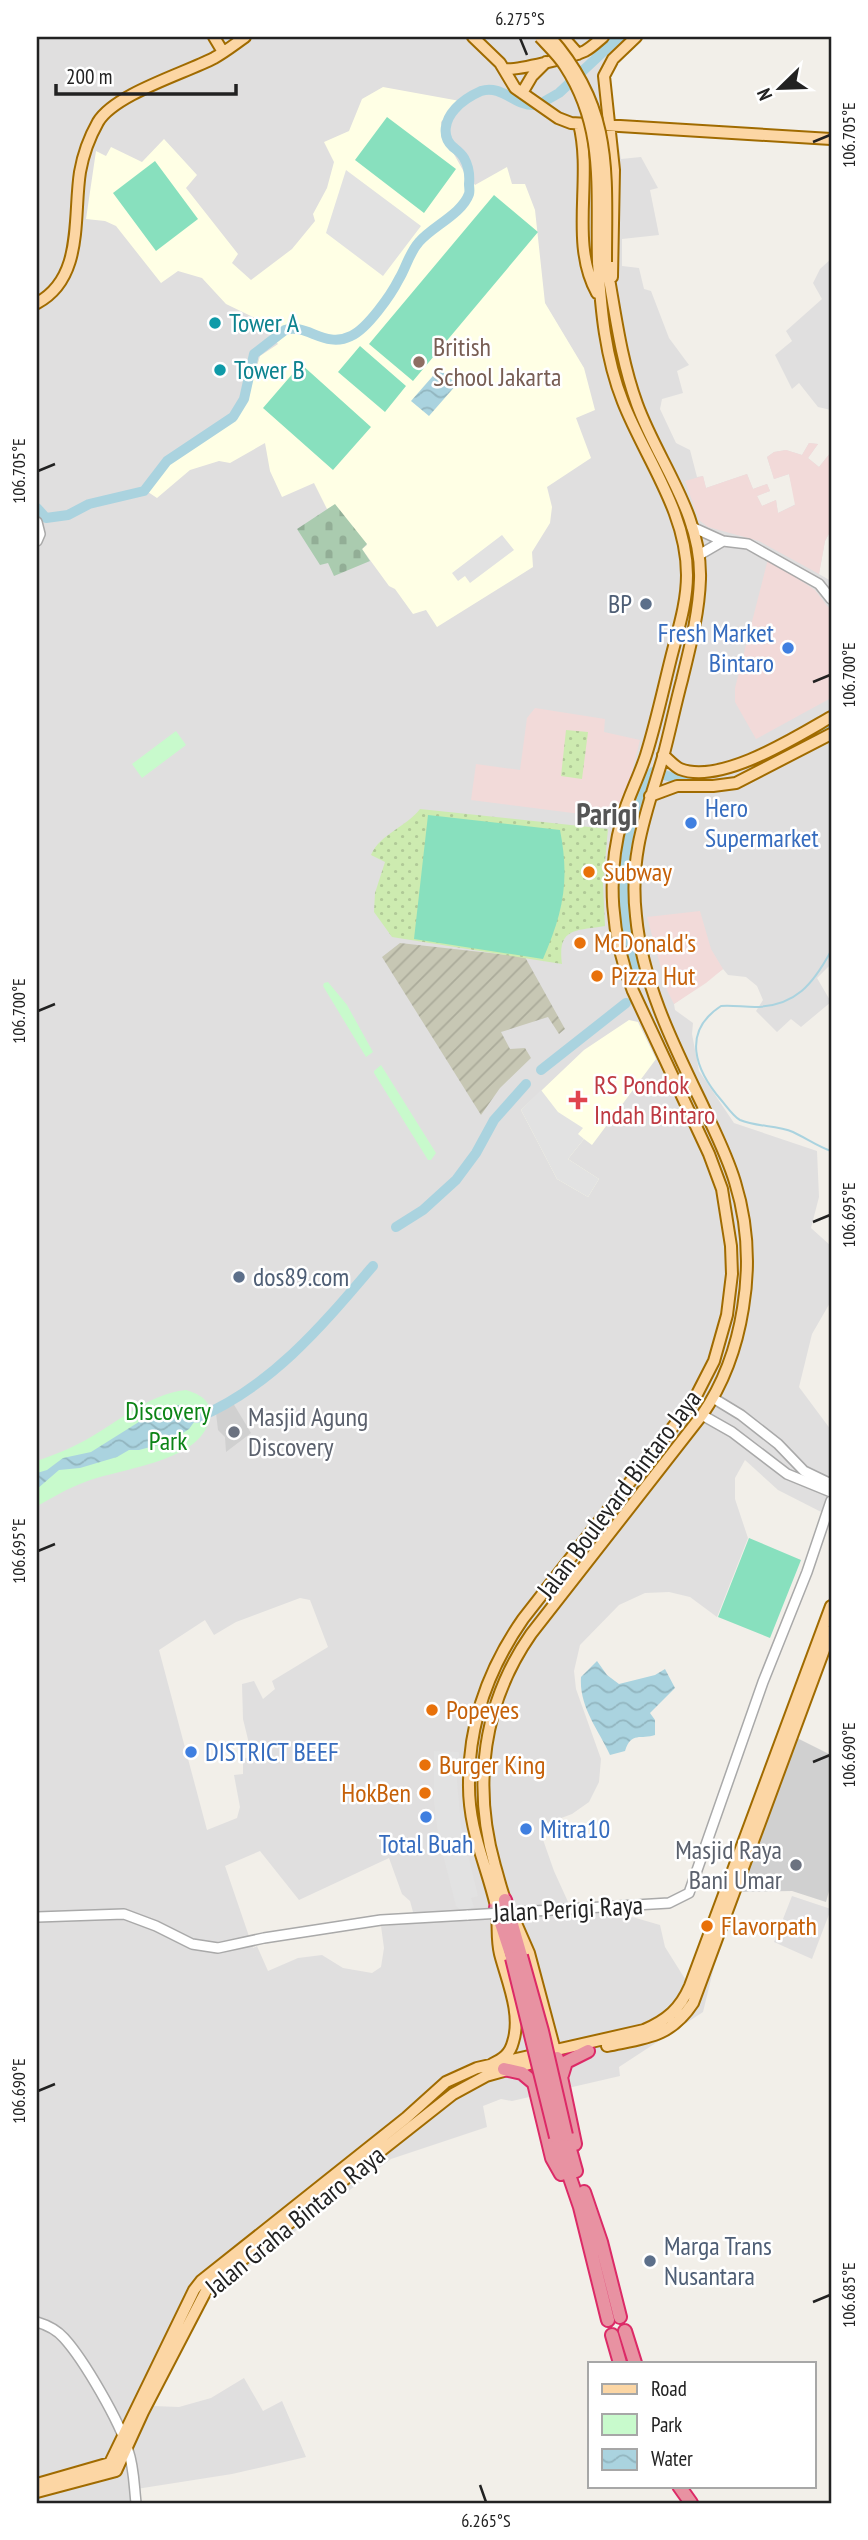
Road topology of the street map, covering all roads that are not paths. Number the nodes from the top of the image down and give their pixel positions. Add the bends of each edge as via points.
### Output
1 (214, 37) edge
2 (245, 37) edge
3 (473, 37) edge
4 (540, 37) edge
5 (550, 37) edge
6 (563, 37) edge
7 (603, 37) edge
8 (636, 37) edge
9 (223, 52) junction
10 (578, 54) junction
11 (547, 61) junction
12 (504, 69) junction
13 (522, 93) junction
14 (579, 124) junction
15 (610, 124) junction
16 (831, 139) edge
17 (602, 262) junction
18 (611, 292) junction
19 (600, 299) junction
20 (37, 303) edge
21 (37, 522) edge
22 (692, 527) junction
23 (37, 541) edge
24 (723, 541) junction
25 (699, 555) junction
26 (831, 599) edge
27 (675, 642) junction
28 (690, 645) junction
29 (671, 658) junction
30 (685, 664) junction
31 (831, 717) edge
32 (831, 734) edge
33 (804, 742) junction
34 (662, 760) junction
35 (678, 777) junction
36 (650, 796) junction
37 (648, 972) junction
38 (629, 981) junction
39 (742, 1206) junction
40 (726, 1209) junction
41 (713, 1398) junction
42 (702, 1415) junction
43 (831, 1484) edge
44 (831, 1492) edge
45 (831, 1501) edge
46 (831, 1606) edge
47 (831, 1631) edge
48 (823, 1640) junction
49 (501, 1904) junction
50 (37, 1917) edge
51 (510, 1986) junction
52 (663, 2027) junction
53 (588, 2051) junction
54 (556, 2054) junction
55 (532, 2059) junction
56 (498, 2067) junction
57 (562, 2080) junction
58 (585, 2206) junction
59 (614, 2319) dead end
60 (37, 2322) edge
61 (620, 2362) edge
62 (634, 2362) edge
63 (125, 2442) junction
64 (40, 2487) edge
65 (671, 2488) edge
66 (680, 2488) edge
67 (136, 2503) edge
68 (681, 2503) edge
69 (691, 2503) edge

1 - 9 main road
2 - 9 main road
3 - 12 main road
4 - 17 main road, Jalan Boulevard Bintaro Jaya, bridge via 570,75 594,137
5 - 17 main road, Jalan Boulevard Bintaro Jaya, bridge via 578,71 602,131 606,164
6 - 10 main road
7 - 10 main road
8 - 15 main road via 613,59 604,76
9 - 20 main road via 132,95 102,117 86,146 80,171 69,268 60,284
10 - 11 main road
11 - 12 main road
11 - 13 main road
12 - 13 main road
13 - 14 main road via 558,118
14 - 15 main road
14 - 19 main road via 586,257
15 - 16 main road
15 - 18 main road via 614,170
17 - 18 main road, Jalan Boulevard Bintaro Jaya
17 - 19 main road, Jalan Boulevard Bintaro Jaya
18 - 22 main road, Jalan Boulevard Bintaro Jaya via 622,357 638,407
19 - 27 main road, Jalan Boulevard Bintaro Jaya via 605,338 622,398 667,496 684,550 686,596
21 - 23 street
22 - 24 street
22 - 25 main road, Jalan Boulevard Bintaro Jaya
24 - 25 street
24 - 26 street via 748,544 819,584
25 - 28 main road, Jalan Boulevard Bintaro Jaya via 699,593
27 - 28 main road via 681,649
27 - 29 main road, Jalan Boulevard Bintaro Jaya
28 - 30 main road, Jalan Boulevard Bintaro Jaya
29 - 30 main road via 680,657
29 - 38 main road, Jalan Boulevard Bintaro Jaya via 646,757 621,821 613,874 615,928
30 - 34 main road, Jalan Boulevard Bintaro Jaya
31 - 33 main road
32 - 33 main road
33 - 35 main road via 721,771
33 - 35 main road via 736,783 713,786
34 - 35 main road
34 - 36 main road, Jalan Boulevard Bintaro Jaya
35 - 36 main road
36 - 37 main road, Jalan Boulevard Bintaro Jaya via 638,843 634,895
37 - 38 main road
37 - 39 main road, Jalan Boulevard Bintaro Jaya
38 - 40 main road, Jalan Boulevard Bintaro Jaya via 709,1154
39 - 40 main road
39 - 41 main road, Jalan Boulevard Bintaro Jaya via 746,1290 734,1348
40 - 49 main road, Jalan Boulevard Bintaro Jaya via 731,1247 729,1301 720,1343 701,1387 687,1411 523,1619 484,1692 468,1784 473,1829
41 - 42 main road, Jalan Boulevard Bintaro Jaya
41 - 43 street via 778,1444 804,1471
42 - 44 street via 787,1474
42 - 49 main road, Jalan Boulevard Bintaro Jaya via 531,1634 502,1684 490,1721 482,1784
45 - 50 street, Jalan Perigi Raya, bridge via 689,1894 669,1903 381,1920 218,1948 192,1944 124,1914
46 - 48 main road
47 - 48 main road
48 - 52 main road via 693,2003 680,2021
49 - 51 main road via 499,1949
49 - 54 main road via 530,1952
49 - 58 highway, bridge via 561,2136
51 - 55 main road
51 - 56 main road via 516,2028
52 - 53 main road via 646,2038
52 - 54 main road
53 - 54 main road
53 - 57 highway via 566,2062
54 - 55 main road, Jalan Graha Bintaro Raya
54 - 57 highway
55 - 56 main road, Jalan Graha Bintaro Raya
56 - 58 highway via 522,2073 534,2083 552,2158
56 - 63 main road, Jalan Graha Bintaro Raya via 453,2094 229,2265 201,2296
57 - 58 highway
58 - 59 highway via 601,2242
60 - 63 street via 65,2339 99,2389
61 - 62 highway via 618,2333
63 - 64 main road, Jalan Graha Bintaro Raya via 116,2471
63 - 67 street
65 - 68 highway
66 - 69 highway

